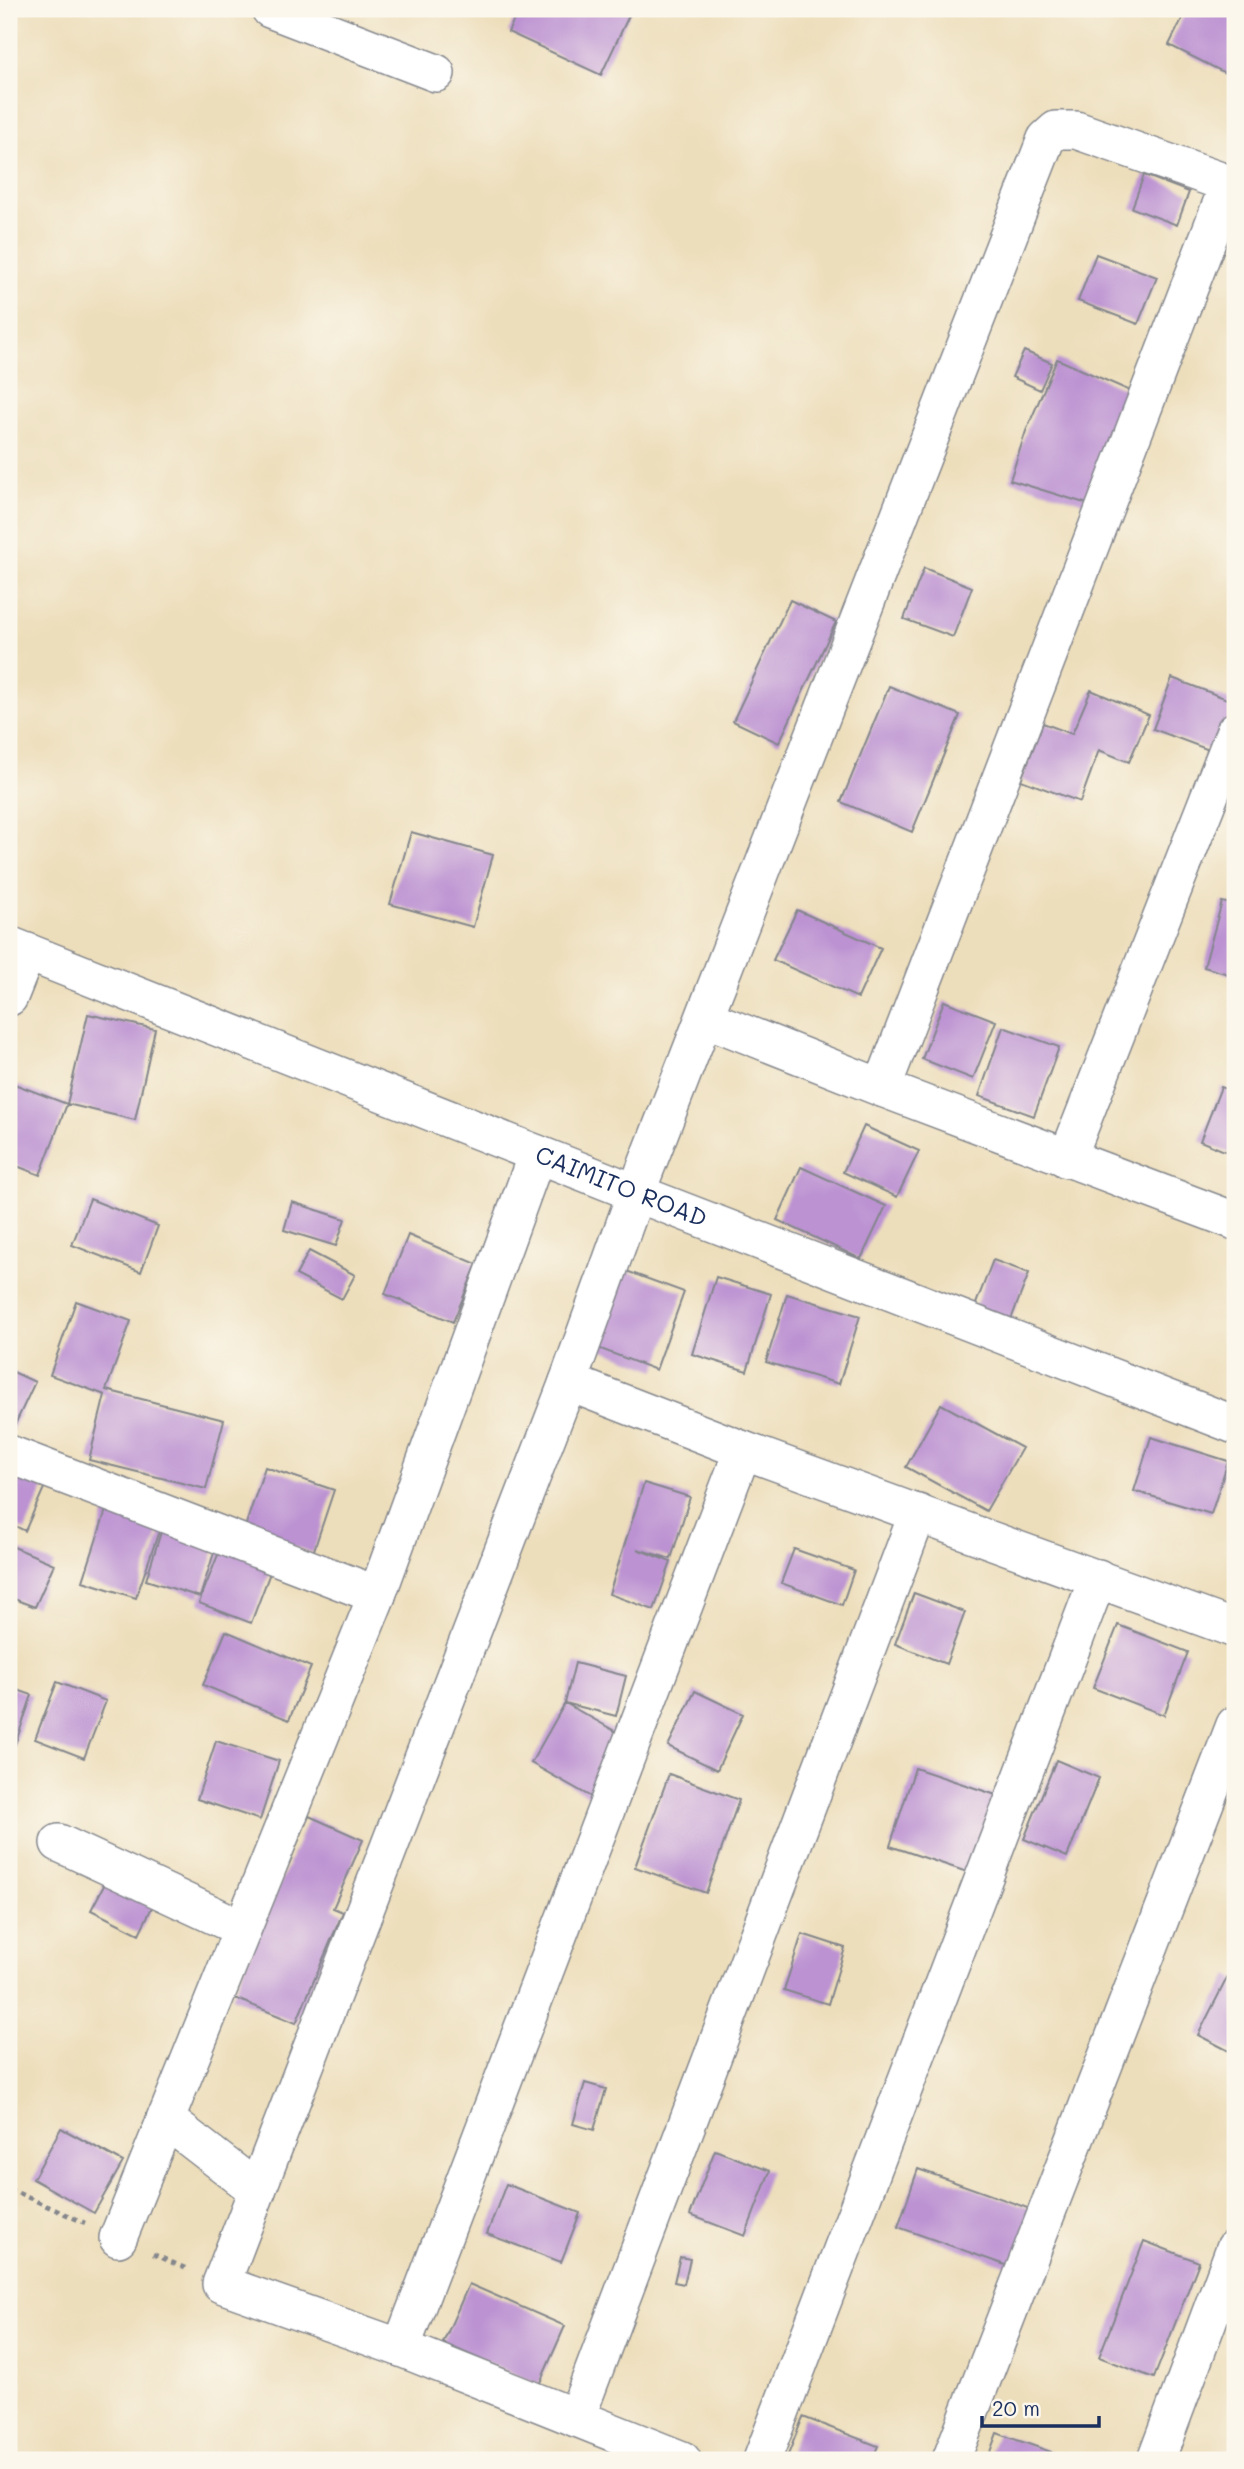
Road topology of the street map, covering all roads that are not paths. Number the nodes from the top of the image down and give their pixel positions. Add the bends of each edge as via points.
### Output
1 (270, 9) edge
2 (436, 73) dead end
3 (1232, 185) edge
4 (1235, 731) edge
5 (18, 949) edge
6 (9, 997) edge
7 (705, 1018) junction
8 (882, 1088) junction
9 (537, 1154) junction
10 (1067, 1160) junction
11 (636, 1194) junction
12 (1235, 1221) edge
13 (568, 1382) junction
14 (1235, 1425) edge
15 (743, 1450) junction
16 (9, 1454) edge
17 (918, 1513) junction
18 (1098, 1578) junction
19 (377, 1595) junction
20 (1235, 1629) edge
21 (1235, 1725) edge
22 (59, 1843) dead end
23 (241, 1928) junction
24 (165, 2119) junction
25 (257, 2190) junction
26 (118, 2238) dead end
27 (1235, 2248) edge
28 (401, 2348) junction
29 (576, 2418) junction
30 (682, 2460) edge
31 (762, 2460) edge
32 (951, 2460) edge
33 (1156, 2460) edge

1 - 2 street
3 - 7 street via 1076,130 1056,130 1046,139
3 - 8 street
4 - 10 street
5 - 6 street
5 - 9 street, CAIMITO ROAD
7 - 8 street
7 - 11 street
8 - 10 street
9 - 11 street, CAIMITO ROAD
9 - 19 street
10 - 12 street
11 - 13 street
11 - 14 street, CAIMITO ROAD
13 - 15 street
13 - 25 street
15 - 17 street
15 - 28 street
16 - 19 street
17 - 18 street
17 - 29 street
18 - 20 street
18 - 31 street
19 - 23 street
21 - 32 street
22 - 23 street
23 - 24 street
24 - 25 street
24 - 26 street
25 - 28 street via 221,2284
27 - 33 street
28 - 29 street
29 - 30 street

